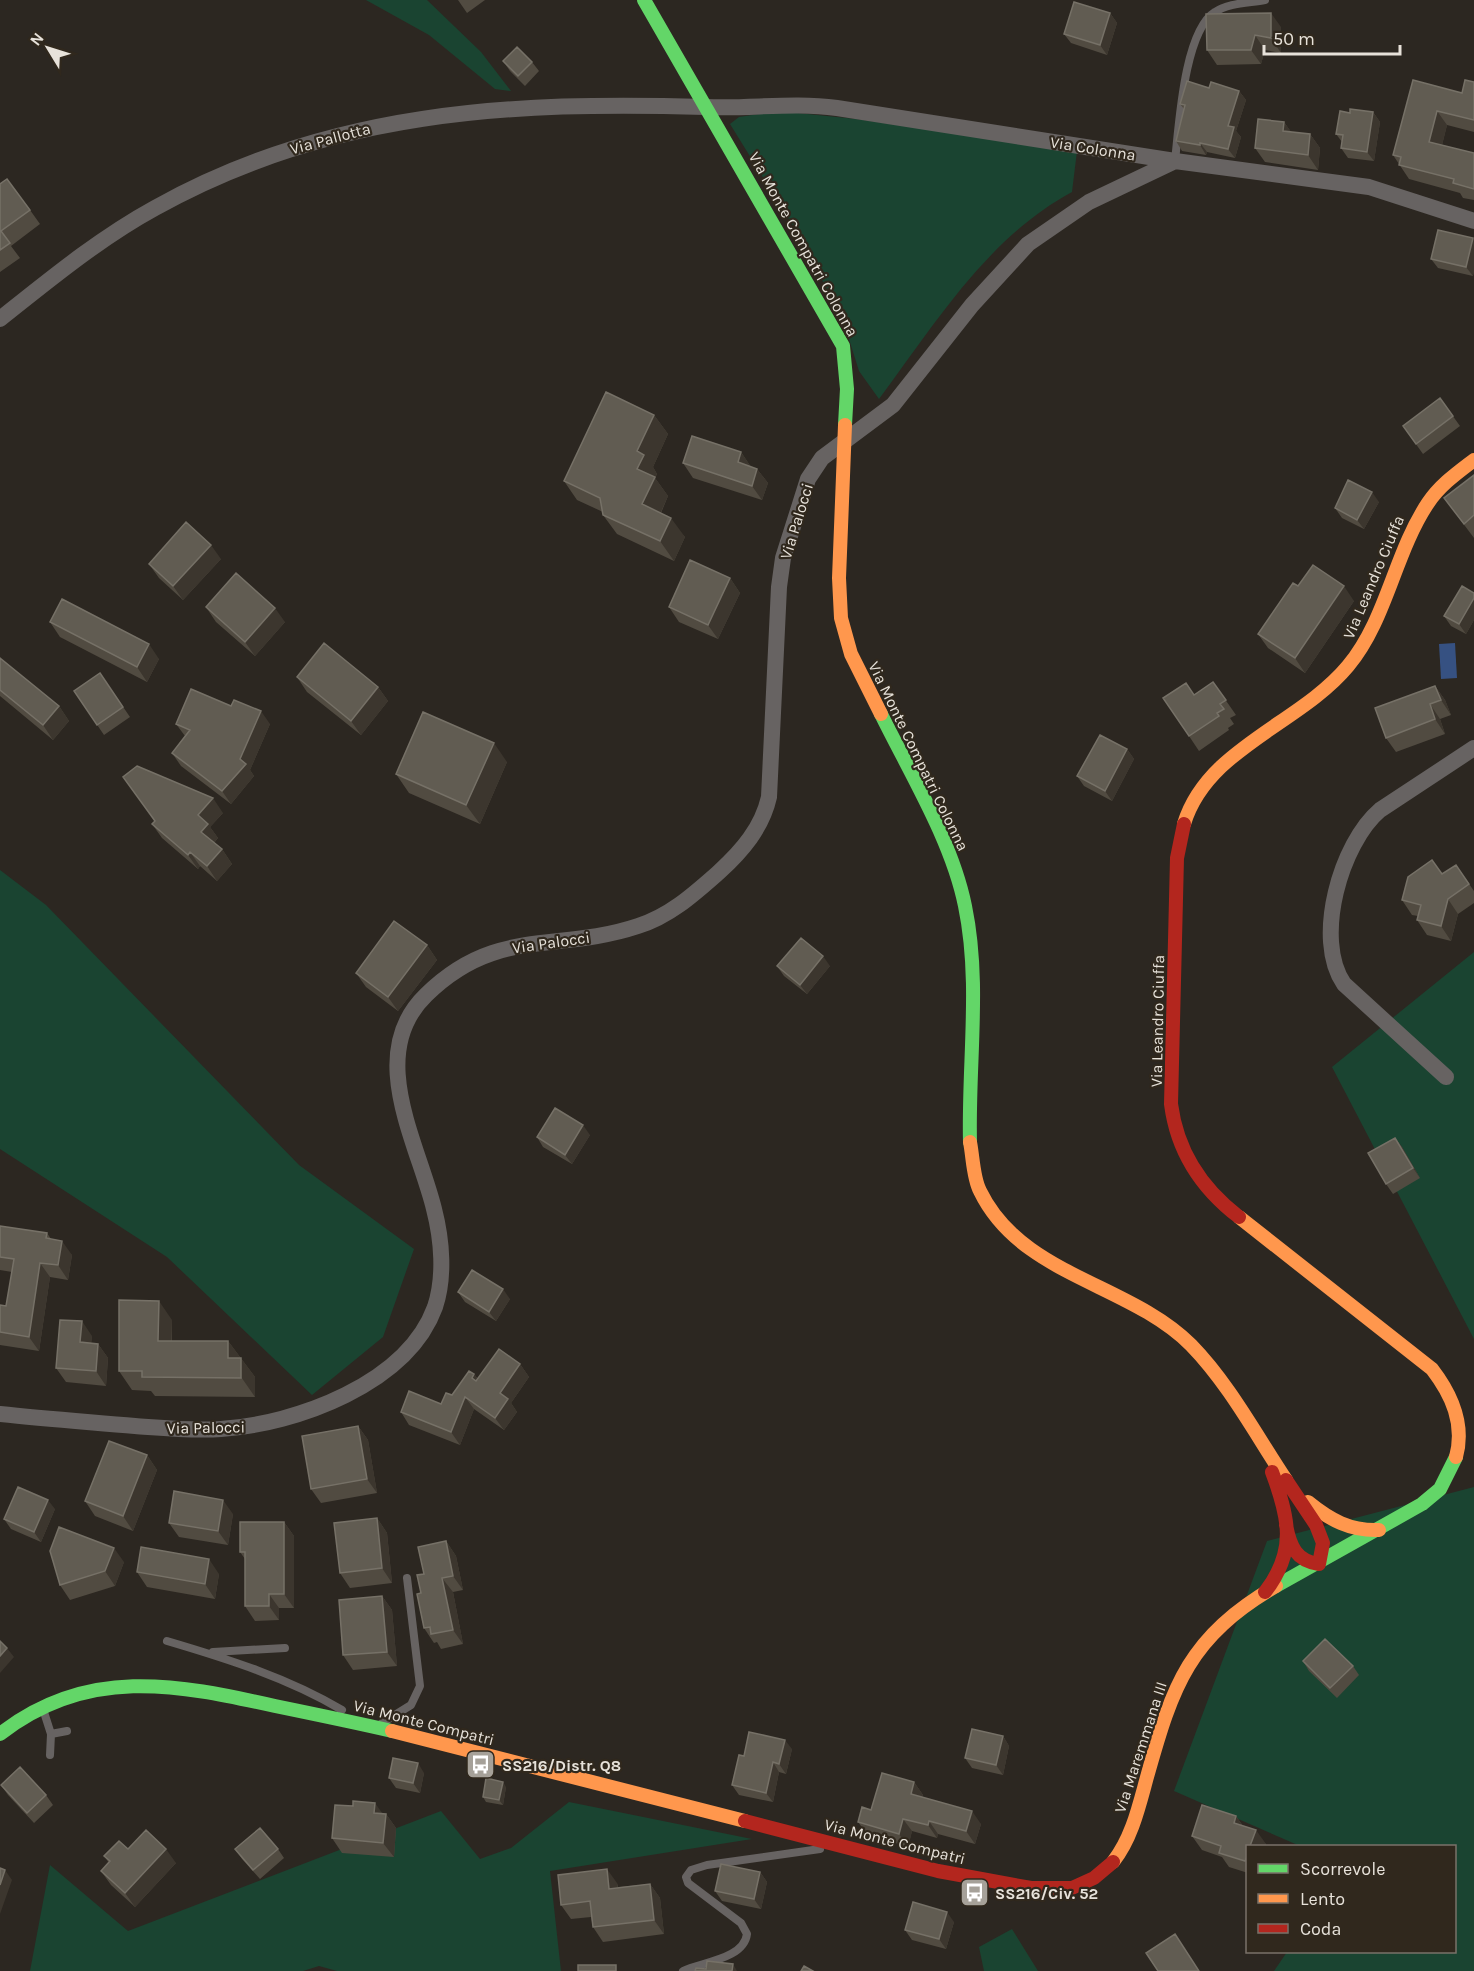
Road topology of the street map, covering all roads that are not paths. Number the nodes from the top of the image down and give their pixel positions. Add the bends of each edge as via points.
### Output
1 (644, 0) edge
2 (1264, 0) edge
3 (708, 108) junction
4 (1174, 161) junction
5 (1474, 221) edge
6 (0, 319) edge
7 (845, 440) junction
8 (1474, 460) edge
9 (1474, 748) edge
10 (1446, 1077) dead end
11 (0, 1414) edge
12 (1261, 1446) junction
13 (1290, 1484) junction
14 (1286, 1525) junction
15 (1379, 1530) junction
16 (1319, 1564) junction
17 (407, 1578) dead end
18 (1261, 1596) junction
19 (167, 1641) dead end
20 (285, 1648) dead end
21 (206, 1652) junction
22 (42, 1707) junction
23 (369, 1725) junction
24 (67, 1731) dead end
25 (0, 1734) edge
26 (51, 1734) junction
27 (50, 1755) dead end
28 (843, 1846) junction
29 (1018, 1886) joint
30 (683, 1971) edge

1 - 3 main road, Via Monte Compatri Colonna
2 - 4 lane via 1222,8 1203,24 1188,71
3 - 4 street, Via Colonna via 822,106
3 - 6 street, Via Pallotta via 606,105 472,112 404,120 321,139 229,171 155,208 96,246
3 - 7 main road, Via Monte Compatri Colonna via 841,340 847,377
4 - 5 street, Via Colonna via 1369,187
4 - 7 street, Via Palocci via 1089,202 1028,244 982,292 893,405
7 - 11 street, Via Palocci via 814,467 787,539 779,587 769,797 751,838 695,894 665,914 618,932 530,943 491,953 437,985 408,1019 398,1054 400,1093 435,1210 441,1259 434,1307 414,1342 380,1373 334,1401 295,1416 250,1426 183,1429
7 - 12 main road, Via Monte Compatri Colonna via 839,578 845,638 949,856 969,922 973,969 970,1141 979,1190 998,1219 1027,1247 1067,1272 1142,1308 1185,1338 1214,1372
8 - 15 main road, Via Leandro Ciuffa via 1439,487 1419,513 1372,628 1353,661 1320,695 1206,784 1194,798 1185,819 1177,858 1171,1104 1174,1131 1185,1157 1209,1190 1234,1213 1425,1361 1448,1389 1461,1416 1463,1451 1449,1479 1416,1509
9 - 10 street via 1368,821 1344,871 1331,925 1334,965 1344,984
12 - 13 main road, Via Monte Compatri Colonna
12 - 14 main road, Via Monte Compatri Colonna via 1278,1488
13 - 15 main road, Via Monte Compatri Colonna via 1313,1507 1340,1525 1362,1532
13 - 16 main road, Via Monte Compatri Colonna via 1321,1537 1324,1549
14 - 16 main road, Via Monte Compatri Colonna via 1295,1553 1305,1562
14 - 18 main road, Via Monte Compatri Colonna via 1285,1564
15 - 16 main road, Via Maremmana III
16 - 18 main road, Via Maremmana III
17 - 23 lane via 420,1686 411,1705
18 - 29 main road, Via Maremmana III via 1215,1629 1184,1672 1167,1711 1130,1833 1118,1856 1100,1873 1070,1888 1052,1891
19 - 21 lane
20 - 21 lane
21 - 23 lane via 304,1690
22 - 23 main road, Via Monte Compatri via 105,1689 139,1685 184,1689
22 - 25 main road, Via Monte Compatri
22 - 26 lane
23 - 28 main road, Via Monte Compatri
24 - 26 lane
26 - 27 lane
28 - 29 main road, Via Monte Compatri
28 - 30 lane via 691,1870 686,1877 688,1883 741,1923 747,1934 733,1953

